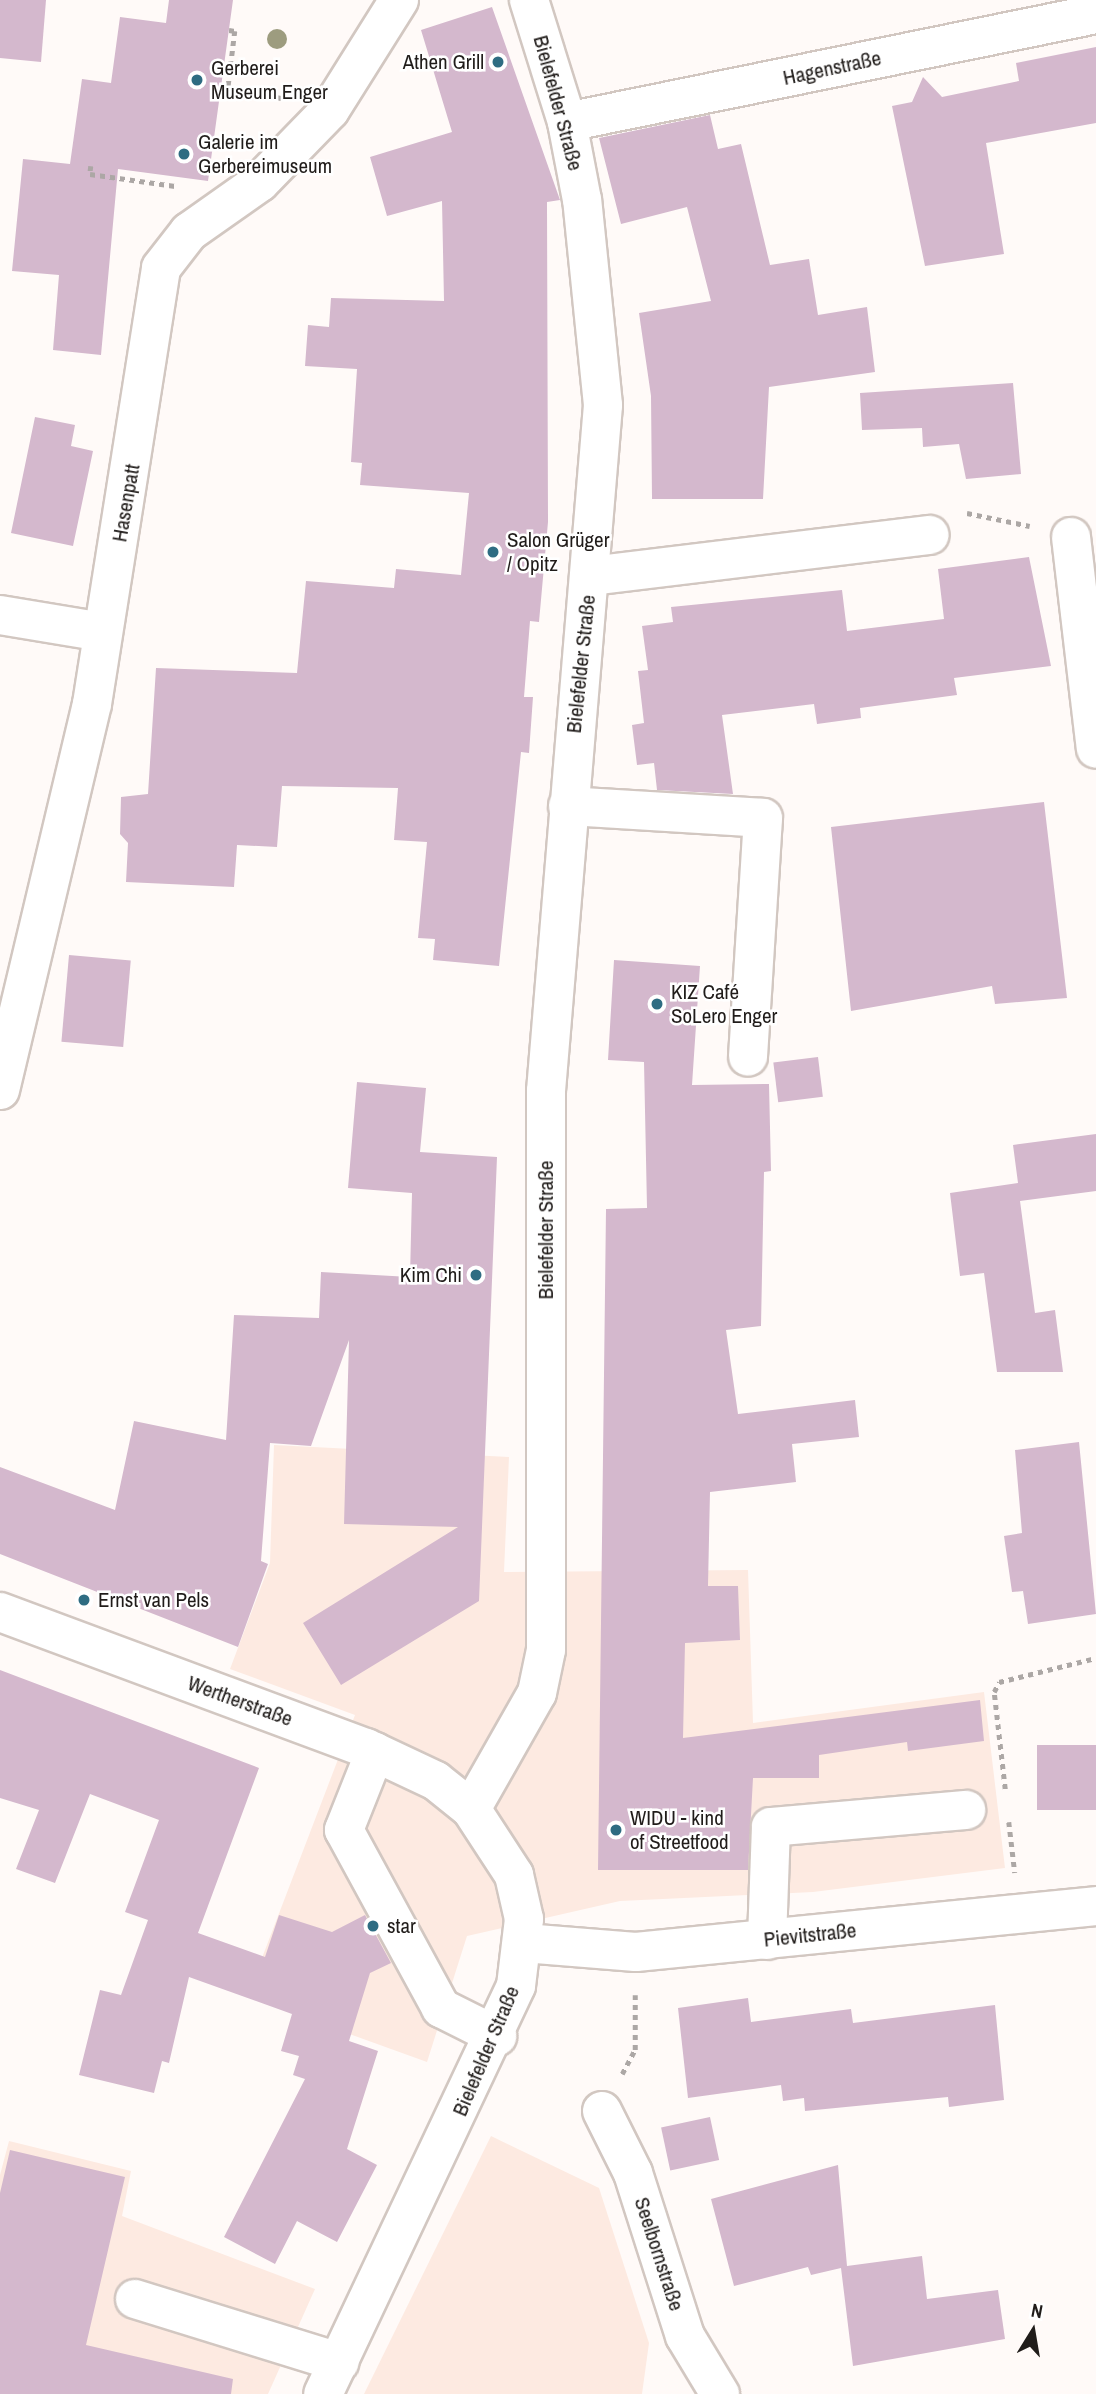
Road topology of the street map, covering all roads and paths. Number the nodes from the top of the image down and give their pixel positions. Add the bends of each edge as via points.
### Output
1 (399, 0) edge
2 (529, 0) edge
3 (1096, 14) edge
4 (229, 30) dead end
5 (332, 107) junction
6 (567, 122) junction
7 (91, 166) dead end
8 (242, 195) junction
9 (930, 535) joint
10 (1071, 537) joint
11 (590, 576) junction
12 (0, 615) edge
13 (103, 632) junction
14 (1096, 749) edge
15 (568, 806) junction
16 (748, 1057) dead end
17 (0, 1090) edge
18 (0, 1612) edge
19 (1096, 1658) edge
20 (375, 1752) junction
21 (1007, 1802) dead end
22 (471, 1809) junction
23 (966, 1810) dead end
24 (1008, 1816) dead end
25 (1096, 1906) edge
26 (1019, 1912) junction
27 (767, 1940) junction
28 (524, 1943) junction
29 (636, 1952) junction
30 (497, 2036) junction
31 (602, 2112) joint
32 (135, 2299) dead end
33 (331, 2378) edge
34 (720, 2394) edge

1 - 5 street, Hasenpatt
2 - 6 street, Bielefelder Straße
3 - 6 street, Hagenstraße
4 - 5 path via 235,31 228,89
5 - 8 street, Hasenpatt
6 - 11 street, Bielefelder Straße via 593,270 601,364
7 - 8 path via 90,174
8 - 13 street, Hasenpatt via 189,232 162,268
9 - 10 path via 950,514 981,512
9 - 11 street
10 - 14 street
11 - 15 street, Bielefelder Straße
12 - 13 street
13 - 17 street, Hasenpatt via 92,704
15 - 16 street via 763,818
15 - 22 street, Bielefelder Straße via 546,1091 547,1650 537,1693
18 - 20 street, Wertherstraße
19 - 21 path via 999,1682 995,1692
20 - 22 street, Wertherstraße via 436,1781
20 - 30 street via 344,1830 442,2008
22 - 28 street, Bielefelder Straße via 514,1875
23 - 27 street via 771,1827
24 - 26 path
25 - 26 street, Pievitstraße
26 - 27 street, Pievitstraße
27 - 29 street, Pievitstraße
28 - 29 street, Pievitstraße
28 - 30 street, Bielefelder Straße
29 - 31 path via 635,2050
30 - 33 street, Bielefelder Straße
31 - 34 street, Seelbornstraße via 633,2173 685,2336
32 - 33 street

